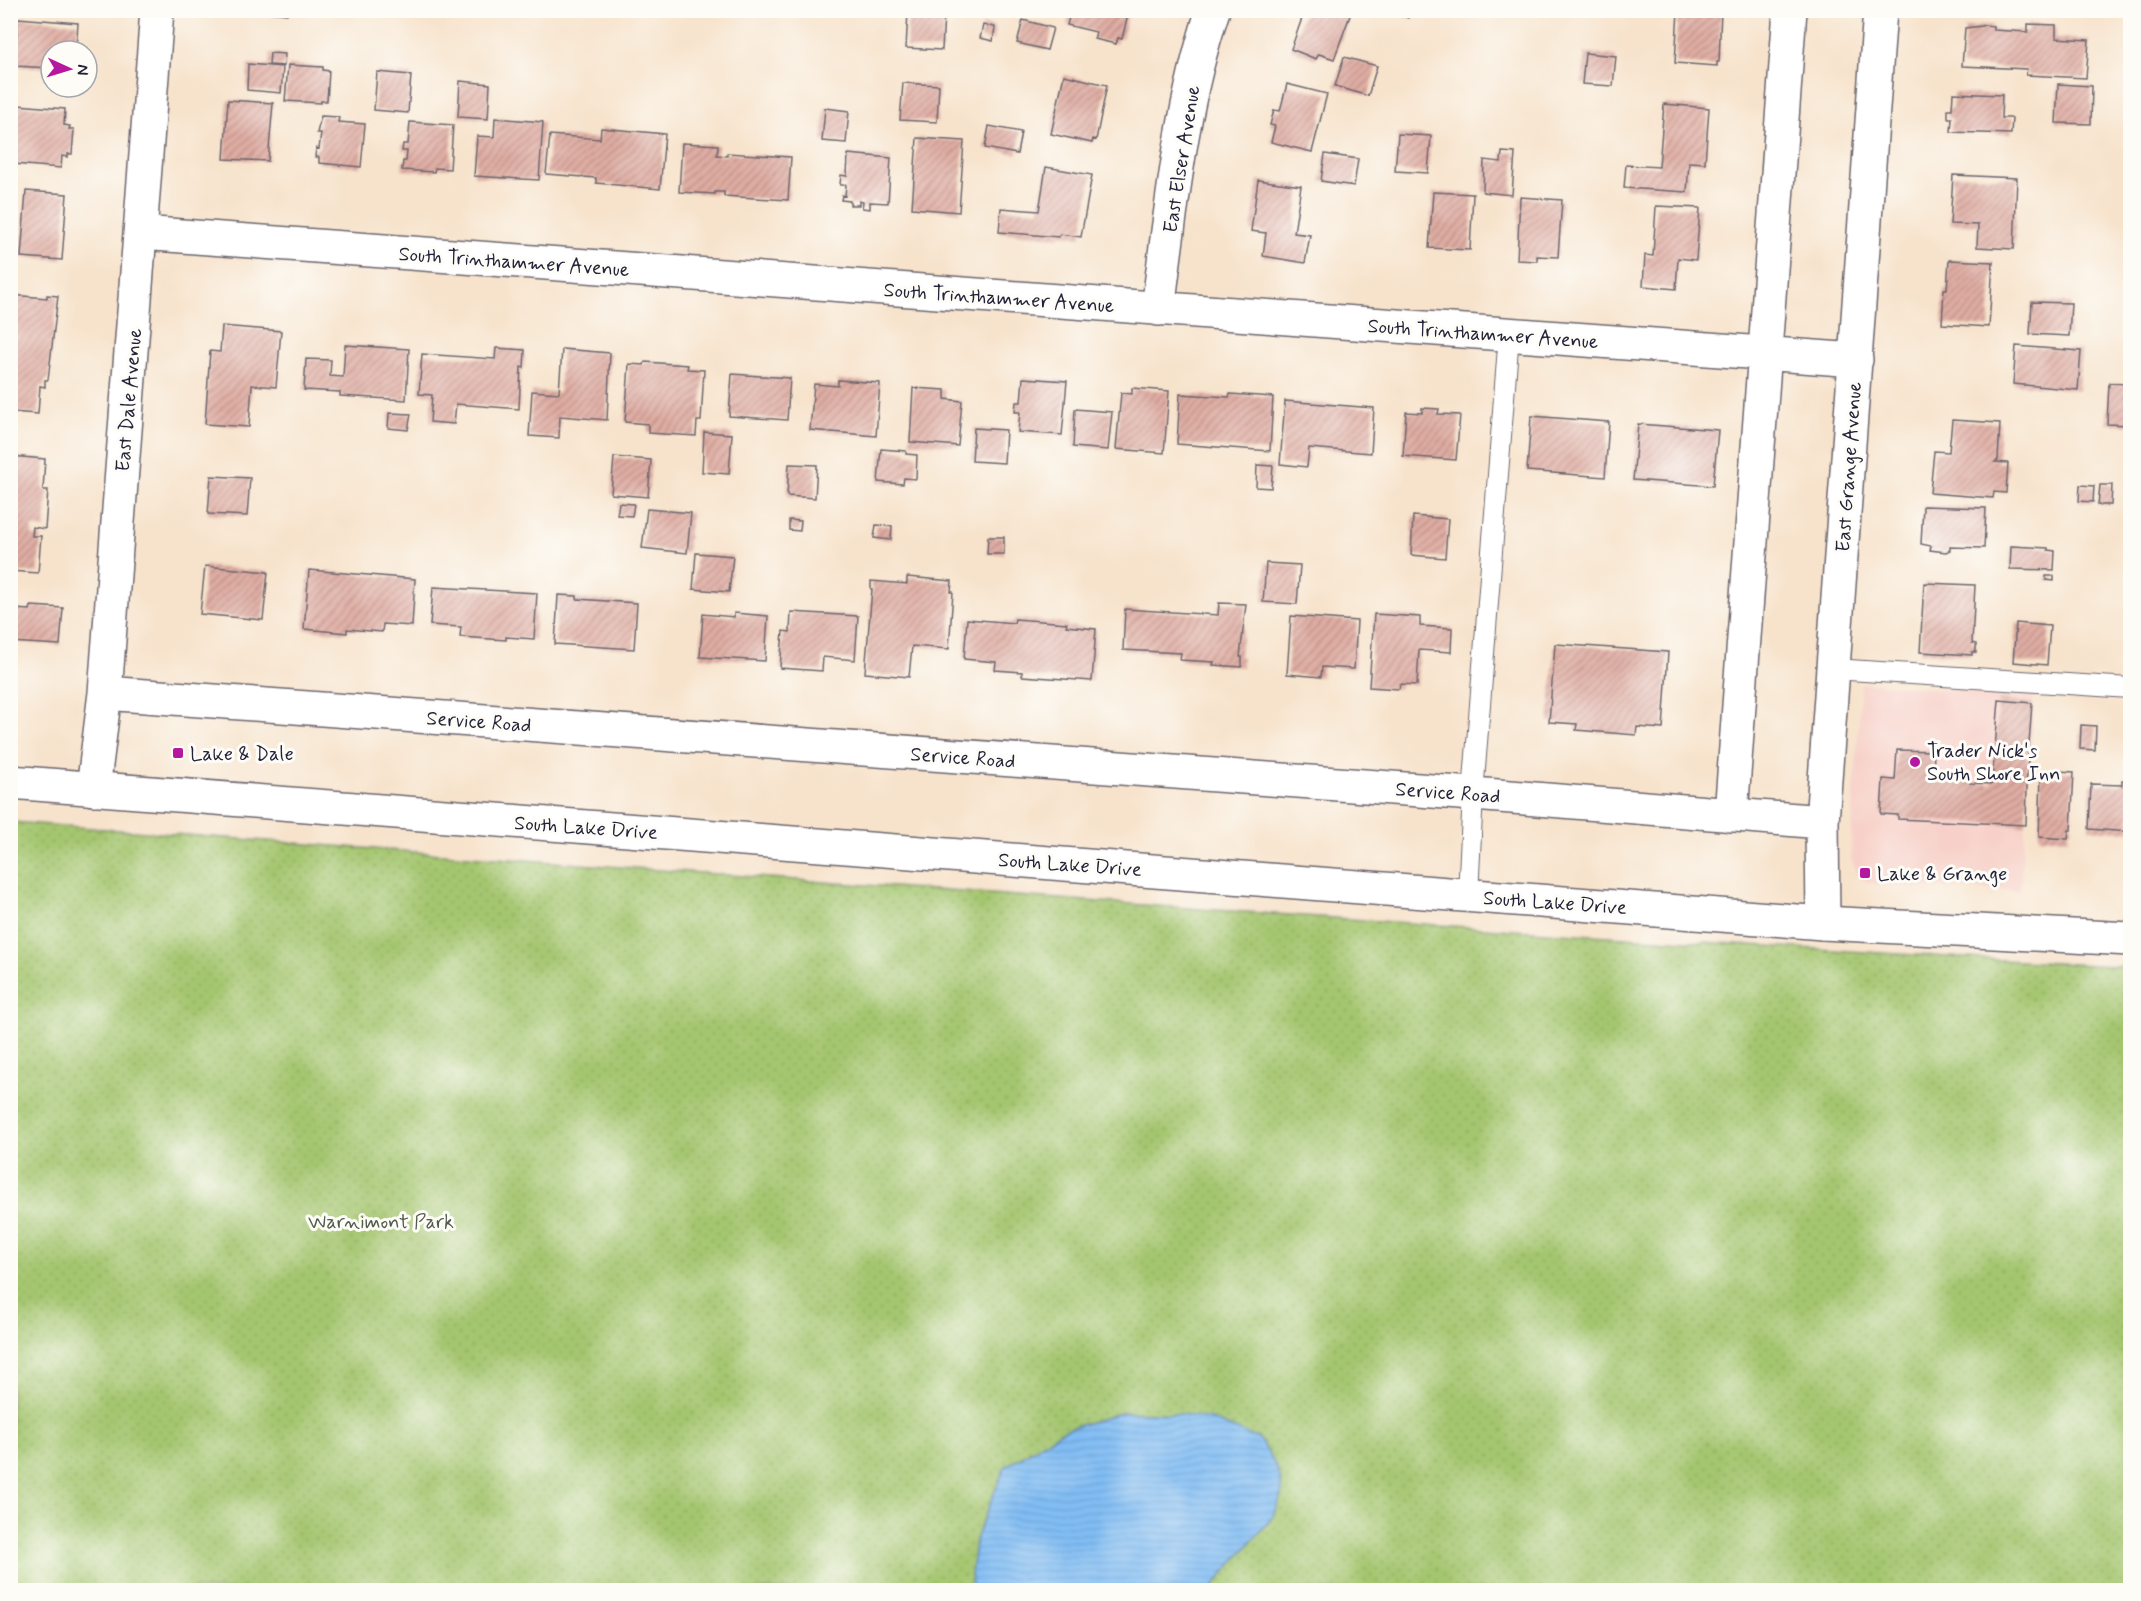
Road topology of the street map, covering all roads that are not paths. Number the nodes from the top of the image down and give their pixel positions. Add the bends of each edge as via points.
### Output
1 (157, 10) edge
2 (1213, 10) edge
3 (1790, 10) edge
4 (1880, 10) edge
5 (141, 233) junction
6 (1158, 309) junction
7 (1509, 334) junction
8 (1766, 354) junction
9 (1856, 360) junction
10 (1833, 669) junction
11 (2130, 688) edge
12 (105, 693) junction
13 (10, 782) edge
14 (93, 789) junction
15 (1473, 794) junction
16 (1731, 815) junction
17 (1822, 822) junction
18 (1468, 895) junction
19 (1823, 923) junction
20 (2130, 939) edge

1 - 5 street, East Dale Avenue
2 - 6 street, East Elser Avenue via 1200,48 1177,163
3 - 8 street
4 - 9 street, East Grange Avenue
5 - 6 street, South Trinthammer Avenue
5 - 12 street, East Dale Avenue
6 - 7 street, South Trinthammer Avenue
7 - 8 street, South Trinthammer Avenue
7 - 15 lane
8 - 9 street, South Trinthammer Avenue
8 - 16 street
9 - 10 street, East Grange Avenue
10 - 11 lane
10 - 17 street, East Grange Avenue
12 - 14 street, East Dale Avenue
12 - 15 street, Service Road
13 - 14 street, South Lake Drive
14 - 18 street, South Lake Drive
15 - 16 street, Service Road
15 - 18 lane
16 - 17 street, Service Road
17 - 19 street, East Grange Avenue
18 - 19 street, South Lake Drive
19 - 20 street, South Lake Drive

